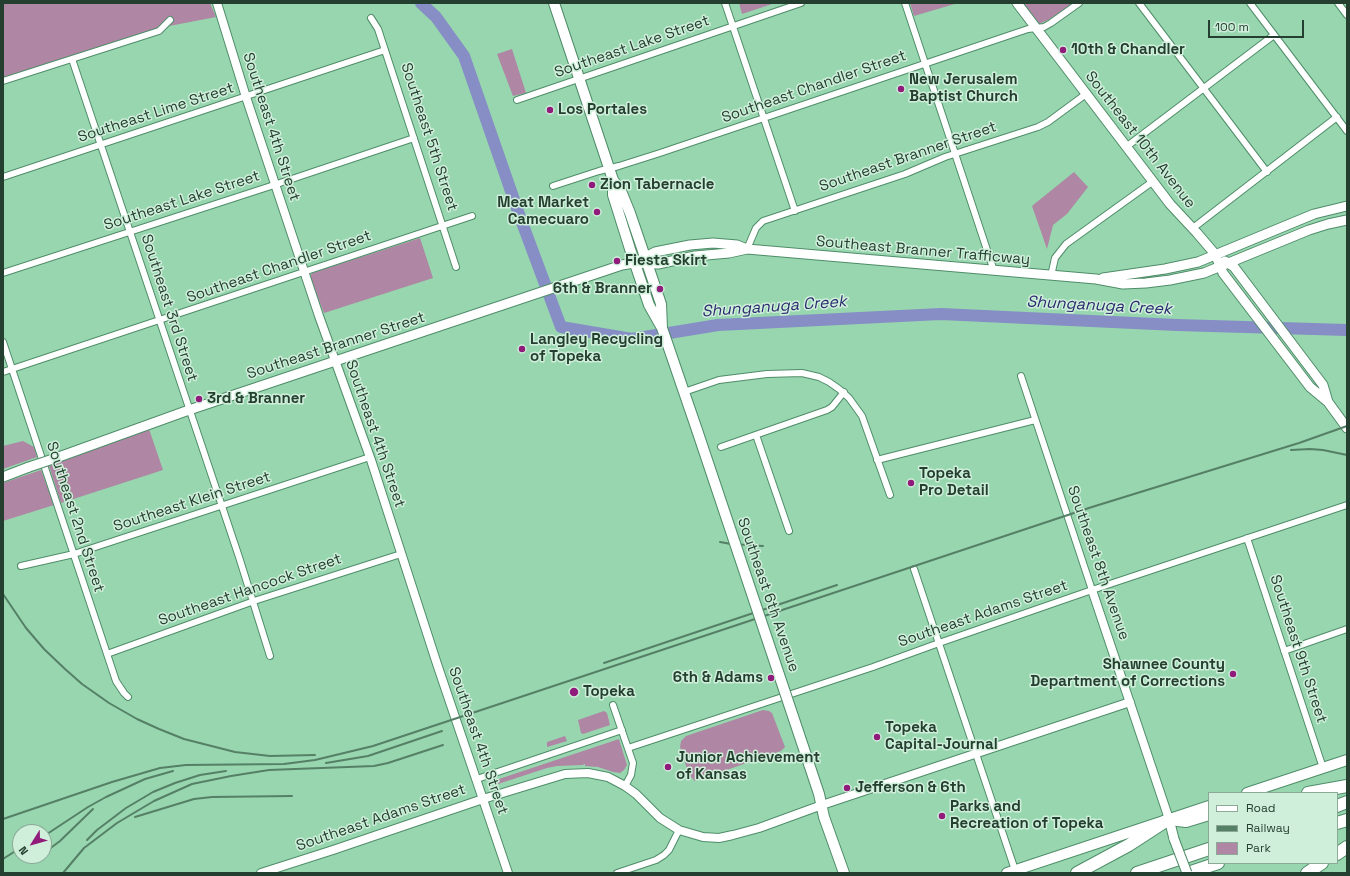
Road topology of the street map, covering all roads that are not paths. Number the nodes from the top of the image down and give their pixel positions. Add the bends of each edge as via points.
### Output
1 (217, 3) edge
2 (554, 3) edge
3 (725, 3) edge
4 (801, 3) edge
5 (905, 3) edge
6 (1017, 3) edge
7 (1079, 3) edge
8 (1140, 3) edge
9 (1250, 3) edge
10 (1338, 3) edge
11 (1347, 15) edge
12 (371, 18) dead end
13 (170, 20) dead end
14 (733, 26) junction
15 (1036, 28) junction
16 (1274, 35) junction
17 (385, 50) junction
18 (72, 60) junction
19 (925, 63) junction
20 (579, 79) junction
21 (3, 81) edge
22 (1204, 88) junction
23 (1086, 94) junction
24 (246, 97) junction
25 (517, 100) dead end
26 (763, 117) junction
27 (1337, 117) junction
28 (1347, 131) edge
29 (414, 138) junction
30 (101, 145) junction
31 (1126, 147) junction
32 (955, 154) junction
33 (609, 168) junction
34 (1267, 172) junction
35 (3, 177) edge
36 (613, 180) junction
37 (1152, 182) junction
38 (275, 185) junction
39 (553, 186) dead end
40 (1347, 206) edge
41 (795, 211) junction
42 (472, 216) dead end
43 (1347, 220) edge
44 (443, 226) junction
45 (1193, 228) junction
46 (129, 232) junction
47 (747, 249) junction
48 (1215, 254) junction
49 (646, 261) junction
50 (634, 263) junction
51 (1224, 264) junction
52 (456, 267) dead end
53 (994, 271) junction
54 (304, 272) junction
55 (3, 273) edge
56 (1051, 276) junction
57 (1096, 279) junction
58 (160, 320) junction
59 (662, 328) junction
60 (3, 342) edge
61 (335, 362) junction
62 (13, 370) junction
63 (3, 372) edge
64 (1020, 376) dead end
65 (684, 392) junction
66 (844, 392) junction
67 (1328, 402) junction
68 (189, 410) junction
69 (1035, 420) junction
70 (1347, 428) edge
71 (756, 435) junction
72 (721, 447) dead end
73 (370, 457) junction
74 (877, 460) junction
75 (3, 477) edge
76 (890, 495) dead end
77 (1347, 505) edge
78 (221, 506) junction
79 (789, 531) dead end
80 (1247, 538) junction
81 (74, 554) junction
82 (401, 554) junction
83 (21, 566) dead end
84 (914, 568) dead end
85 (1092, 590) junction
86 (254, 601) junction
87 (1347, 630) edge
88 (939, 643) junction
89 (1284, 650) junction
90 (107, 654) junction
91 (270, 656) dead end
92 (128, 697) dead end
93 (1130, 702) junction
94 (613, 705) dead end
95 (622, 730) junction
96 (628, 748) junction
97 (976, 753) junction
98 (1347, 760) edge
99 (1323, 768) junction
100 (476, 779) junction
101 (625, 786) junction
102 (1347, 786) edge
103 (1250, 792) edge
104 (1314, 792) edge
105 (483, 799) junction
106 (822, 805) junction
107 (1208, 806) edge
108 (1208, 814) edge
109 (1169, 819) junction
110 (679, 830) junction
111 (1347, 847) edge
112 (1208, 849) edge
113 (1338, 853) edge
114 (1215, 864) edge
115 (1320, 864) edge
116 (1011, 872) edge
117 (261, 873) edge
118 (508, 873) edge
119 (616, 873) edge
120 (844, 873) edge
121 (1077, 873) edge
122 (1137, 873) edge
123 (1188, 873) edge
124 (1307, 873) edge

1 - 24 street, Southeast 4th Street
2 - 20 main road, Southeast 6th Avenue
3 - 14 street
4 - 14 street, Southeast Lake Street
5 - 19 street
6 - 15 main road, Southeast 10th Avenue
7 - 15 street, Southeast Chandler Street via 1051,23
8 - 22 street
9 - 16 street
10 - 11 street
12 - 17 street, Southeast 5th Street via 378,29
13 - 18 street via 158,31
14 - 20 street, Southeast Lake Street
14 - 26 street
15 - 19 street, Southeast Chandler Street
15 - 23 main road, Southeast 10th Avenue
16 - 22 street
16 - 27 street
17 - 24 street, Southeast Lime Street
17 - 29 street, Southeast 5th Street
18 - 21 street
18 - 30 street, Southeast 3rd Street
19 - 26 street, Southeast Chandler Street
19 - 32 street
20 - 25 street, Southeast Lake Street
20 - 33 main road, Southeast 6th Avenue
22 - 31 street
22 - 34 street
23 - 31 main road, Southeast 10th Avenue
23 - 32 street, Southeast Branner Street via 1038,127
24 - 30 street, Southeast Lime Street
24 - 38 street, Southeast 4th Street
26 - 33 street, Southeast Chandler Street
26 - 41 street
27 - 28 street
27 - 34 street
29 - 38 street, Southeast Lake Street
29 - 44 street, Southeast 5th Street
30 - 35 street, Southeast Lime Street
30 - 46 street, Southeast 3rd Street
31 - 37 main road, Southeast 10th Avenue
32 - 41 street, Southeast Branner Street via 905,174
32 - 53 street
33 - 36 main road, Southeast 6th Avenue
33 - 39 street, Southeast Chandler Street
34 - 45 street
36 - 49 main road, Southeast 6th Avenue via 621,191 630,213
36 - 50 main road, Southeast 6th Avenue via 616,207
37 - 45 main road, Southeast 10th Avenue
37 - 56 street via 1066,244 1055,258
38 - 46 street, Southeast Lake Street
38 - 54 street, Southeast 4th Street
40 - 48 main road, Southeast Branner Trafficway via 1314,214
41 - 47 street, Southeast Branner Street via 763,221 756,228
42 - 44 street, Southeast Chandler Street
43 - 51 main road, Southeast Branner Trafficway via 1310,230
44 - 52 street, Southeast 5th Street
44 - 54 street, Southeast Chandler Street
45 - 48 main road, Southeast 10th Avenue
46 - 55 street, Southeast Lake Street
46 - 58 street, Southeast 3rd Street
47 - 49 main road, Southeast Branner Street via 658,264
47 - 53 main road, Southeast Branner Trafficway
48 - 51 main road, Southeast 10th Avenue
48 - 57 main road, Southeast Branner Trafficway via 1198,262 1165,269
49 - 50 main road, Southeast Branner Street
49 - 59 main road, Southeast 6th Avenue via 661,304
50 - 59 main road, Southeast 6th Avenue via 649,305
50 - 61 main road, Southeast Branner Street
51 - 57 main road, Southeast Branner Trafficway via 1204,273 1158,282 1123,284
51 - 67 main road, Southeast 10th Avenue via 1223,273 1310,387
51 - 67 main road, Southeast 10th Avenue via 1234,267 1323,385
53 - 56 main road, Southeast Branner Trafficway
54 - 58 street, Southeast Chandler Street
54 - 61 street, Southeast 4th Street
56 - 57 main road, Southeast Branner Trafficway
58 - 62 street, Southeast Chandler Street
58 - 68 street, Southeast 3rd Street
59 - 65 main road, Southeast 6th Avenue
60 - 62 street, Southeast 2nd Street
61 - 68 main road, Southeast Branner Street
61 - 73 street, Southeast 4th Street
62 - 63 street, Southeast Chandler Street
62 - 81 street, Southeast 2nd Street
64 - 69 street, Southeast 8th Avenue
65 - 66 street via 719,380 802,373 819,377
65 - 106 main road, Southeast 6th Avenue, bridge
66 - 71 street via 827,410
66 - 74 street via 862,416
67 - 70 main road, Southeast 10th Avenue
68 - 75 main road, Southeast Branner Street, bridge
68 - 78 street, Southeast 3rd Street
69 - 74 street
69 - 85 street, Southeast 8th Avenue
71 - 72 street
71 - 79 street
73 - 78 street, Southeast Klein Street
73 - 82 street, Southeast 4th Street
74 - 76 street
77 - 80 street, Southeast Adams Street
78 - 81 street, Southeast Klein Street
78 - 86 street, Southeast 3rd Street
80 - 85 street, Southeast Adams Street
80 - 89 street, Southeast 9th Street
81 - 83 street, Southeast Klein Street
81 - 90 street, Southeast 2nd Street
82 - 86 street, Southeast Hancock Street
82 - 100 street, Southeast 4th Street
84 - 88 street
85 - 88 street, Southeast Adams Street
85 - 93 street, Southeast 8th Avenue
86 - 90 street, Southeast Hancock Street
86 - 91 street, Southeast 3rd Street
87 - 89 street
88 - 96 street, Southeast Adams Street
88 - 97 street
89 - 99 street, Southeast 9th Street
90 - 92 street, Southeast 2nd Street via 116,681
93 - 97 street
93 - 109 street, Southeast 8th Avenue
94 - 95 street
95 - 96 street
95 - 100 street
96 - 101 street via 633,769
97 - 106 street
97 - 116 street
98 - 99 main road
99 - 103 main road
100 - 105 street, Southeast 4th Street
101 - 105 street, Southeast Adams Street via 608,777 588,772 566,774
101 - 110 street via 660,818
102 - 104 highway
105 - 117 street, Southeast Adams Street
105 - 118 street, Southeast 4th Street
106 - 110 street via 751,831 719,838 695,836
106 - 120 main road, Southeast 6th Avenue
107 - 109 main road
108 - 109 highway via 1186,821
109 - 116 main road
109 - 121 highway via 1129,845
109 - 123 main road, Southeast 8th Avenue, bridge
110 - 119 street via 669,850 659,859
111 - 113 highway
112 - 122 highway
114 - 123 highway
115 - 124 highway

